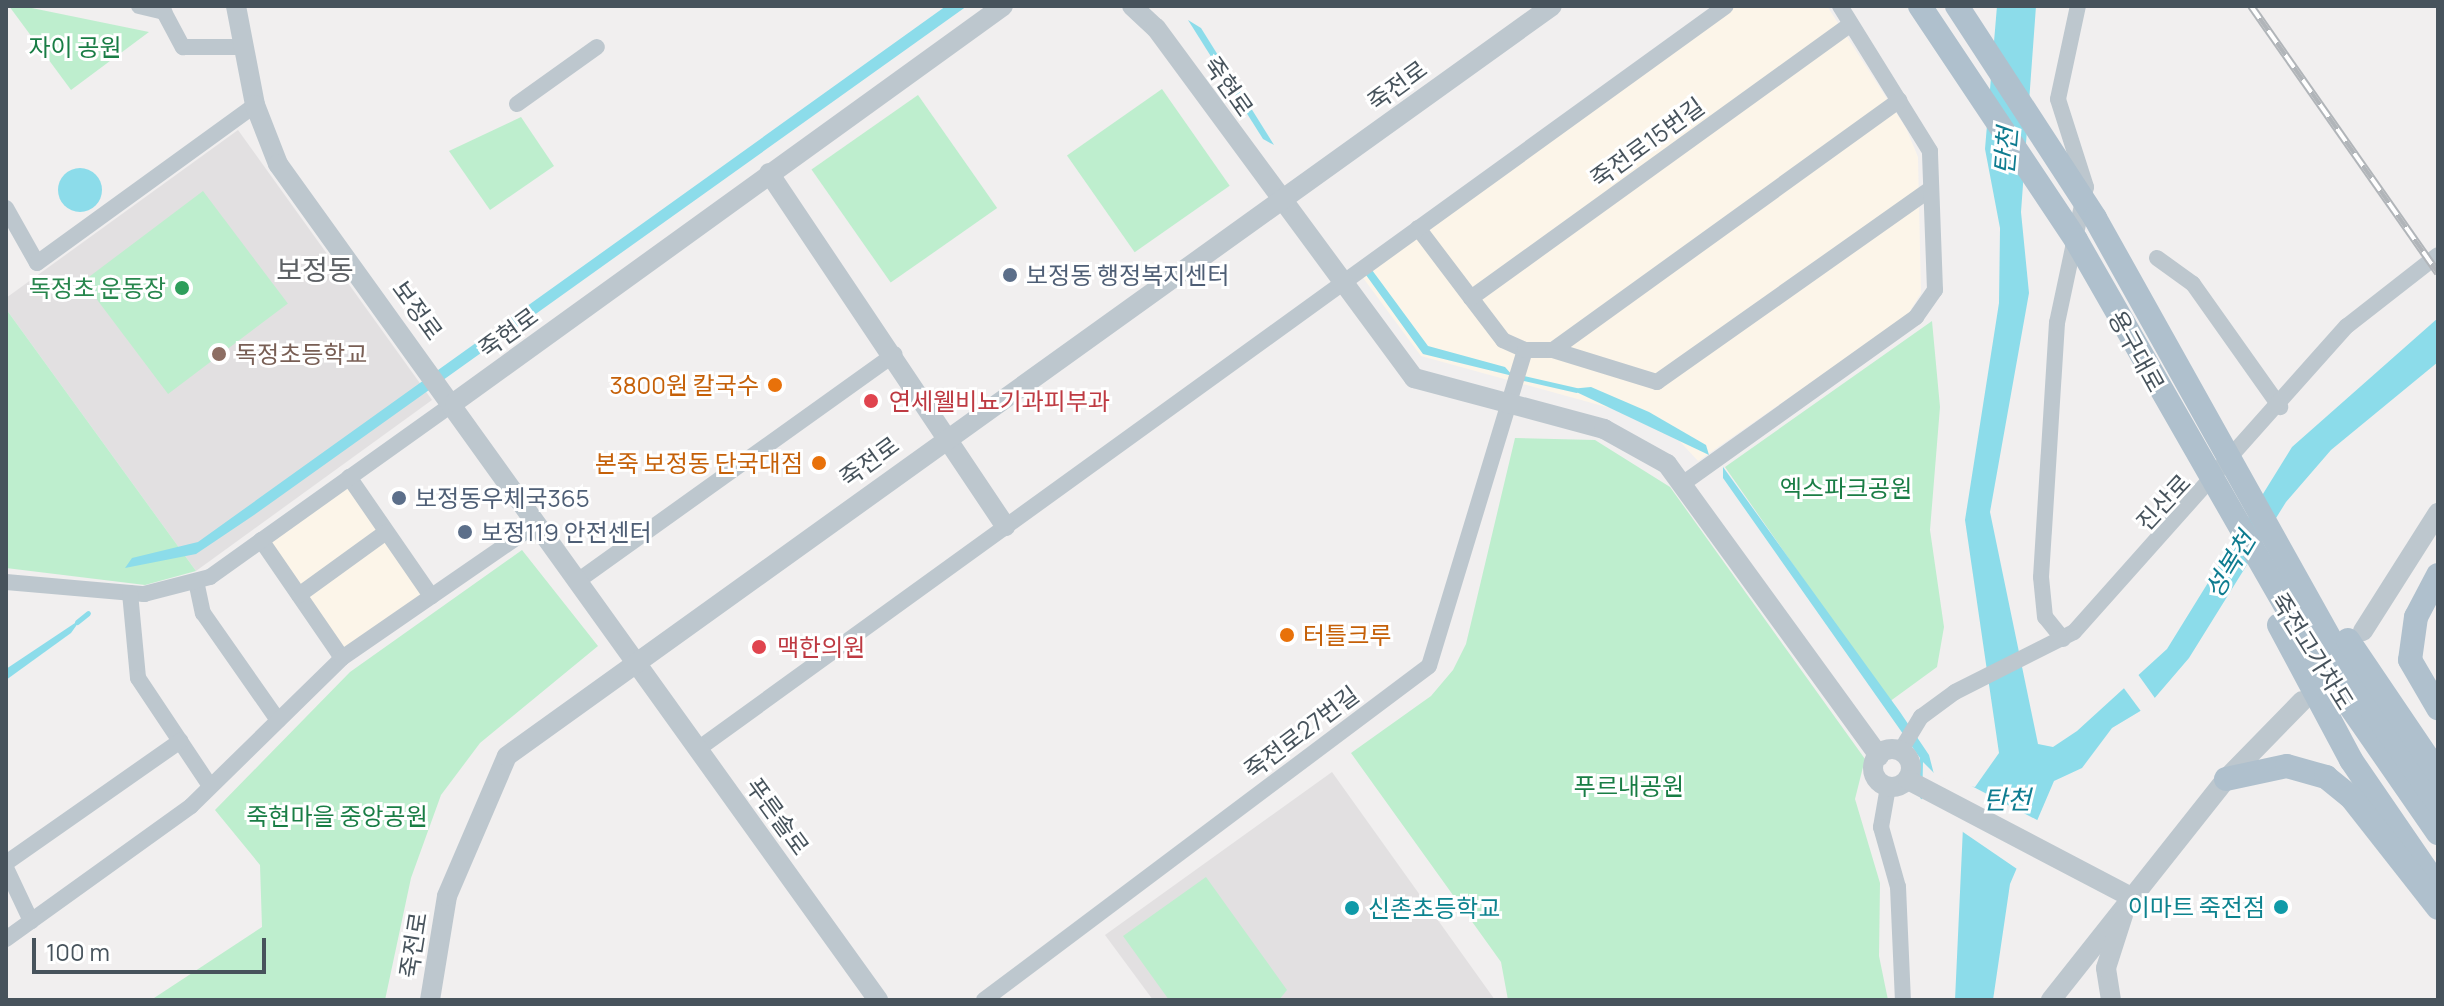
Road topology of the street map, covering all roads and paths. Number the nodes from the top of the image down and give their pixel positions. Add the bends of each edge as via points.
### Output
1 (139, 6) edge
2 (236, 6) edge
3 (1003, 6) edge
4 (1552, 6) edge
5 (1726, 6) edge
6 (1840, 6) edge
7 (1957, 6) edge
8 (2078, 6) edge
9 (1142, 8) edge
10 (1926, 16) edge
11 (1851, 24) junction
12 (239, 47) junction
13 (597, 47) dead end
14 (1899, 100) junction
15 (517, 104) dead end
16 (255, 105) junction
17 (769, 173) junction
18 (1931, 189) junction
19 (1278, 202) junction
20 (6, 208) edge
21 (1418, 228) junction
22 (2438, 255) edge
23 (2157, 258) dead end
24 (1344, 280) junction
25 (1471, 298) junction
26 (1553, 350) junction
27 (1524, 353) junction
28 (895, 354) junction
29 (450, 395) junction
30 (1508, 406) junction
31 (2280, 407) junction
32 (948, 435) junction
33 (2217, 436) junction
34 (2198, 461) junction
35 (349, 477) junction
36 (1685, 482) junction
37 (2438, 513) edge
38 (536, 524) junction
39 (1005, 526) junction
40 (386, 532) junction
41 (261, 540) junction
42 (2438, 575) edge
43 (579, 580) junction
44 (196, 581) junction
45 (6, 582) edge
46 (130, 593) junction
47 (299, 595) junction
48 (431, 596) junction
49 (2363, 631) dead end
50 (2068, 636) junction
51 (342, 658) junction
52 (634, 664) junction
53 (2302, 701) dead end
54 (2438, 708) edge
55 (278, 720) junction
56 (180, 741) junction
57 (1904, 744) junction
58 (698, 749) junction
59 (1879, 756) junction
60 (2438, 773) edge
61 (2226, 779) junction
62 (1915, 784) junction
63 (210, 786) junction
64 (1888, 787) junction
65 (2438, 803) edge
66 (2438, 833) edge
67 (6, 866) edge
68 (2438, 887) edge
69 (2129, 896) junction
70 (2438, 908) edge
71 (31, 921) junction
72 (6, 939) edge
73 (430, 1000) edge
74 (878, 1000) edge
75 (984, 1000) edge
76 (1903, 1000) edge
77 (2051, 1000) edge
78 (2111, 1000) edge

1 - 12 street via 164,12 183,47
2 - 12 street, 보정로
3 - 17 street, 죽현로
4 - 19 street, 죽전로
5 - 21 street
6 - 11 street
7 - 33 main road, 용구대로 via 2095,218
8 - 50 street via 2058,99 2086,187 2057,323 2041,577 2045,617
9 - 19 street, 죽현로
10 - 34 main road, 용구대로 via 2076,240
11 - 14 street
11 - 25 street, 죽전로15번길
12 - 16 street, 보정로
13 - 15 street
14 - 18 street via 1930,151
14 - 26 street
16 - 20 street via 37,263
16 - 29 street, 보정로 via 278,164
17 - 28 street
17 - 29 street, 죽현로
18 - 26 street via 1657,382
18 - 36 street via 1935,290 1916,317
19 - 24 street
19 - 32 street, 죽전로
21 - 24 street
21 - 25 street
22 - 31 street, 진산로 via 2347,326
23 - 31 street via 2193,284
24 - 30 street via 1414,378
24 - 39 street
25 - 27 street via 1503,340
26 - 27 street
27 - 30 street
28 - 32 street
28 - 43 street
29 - 35 street, 죽현로
29 - 38 street, 보정로
30 - 36 street via 1604,429 1646,449
30 - 75 street, 죽전로27번길 via 1429,666
31 - 50 street, 진산로
32 - 39 street
32 - 52 street, 죽전로
33 - 60 main road
33 - 65 main road, 죽전고가차도 via 2361,694
34 - 66 main road, 죽전고가차도 via 2344,704
34 - 68 main road via 2351,760
35 - 40 street
35 - 41 street, 죽현로
36 - 59 street
37 - 49 street
38 - 43 street, 보정로
38 - 48 street
39 - 58 street
40 - 47 street
40 - 48 street
41 - 44 street, 죽현로
41 - 47 street
42 - 54 main road via 2416,617 2410,660
43 - 52 street, 보정로
44 - 46 street, 죽현로
44 - 55 street via 203,613
45 - 46 street, 죽현로
46 - 56 street via 138,678
47 - 51 street
48 - 51 street
50 - 57 street, 진산로 via 1955,692
51 - 55 street
52 - 58 street, 푸른솔로
52 - 73 street, 죽전로 via 507,756 447,896
53 - 61 street
55 - 63 street
56 - 63 street
56 - 67 street
57 - 59 street
57 - 62 street
58 - 74 street, 푸른솔로
59 - 64 street via 1874,774
61 - 69 street
61 - 70 main road via 2287,766 2326,777 2351,797
62 - 64 street
62 - 69 street
63 - 71 street
64 - 76 street via 1881,827 1898,887
67 - 71 street
69 - 77 street
69 - 78 street via 2106,968
71 - 72 street

